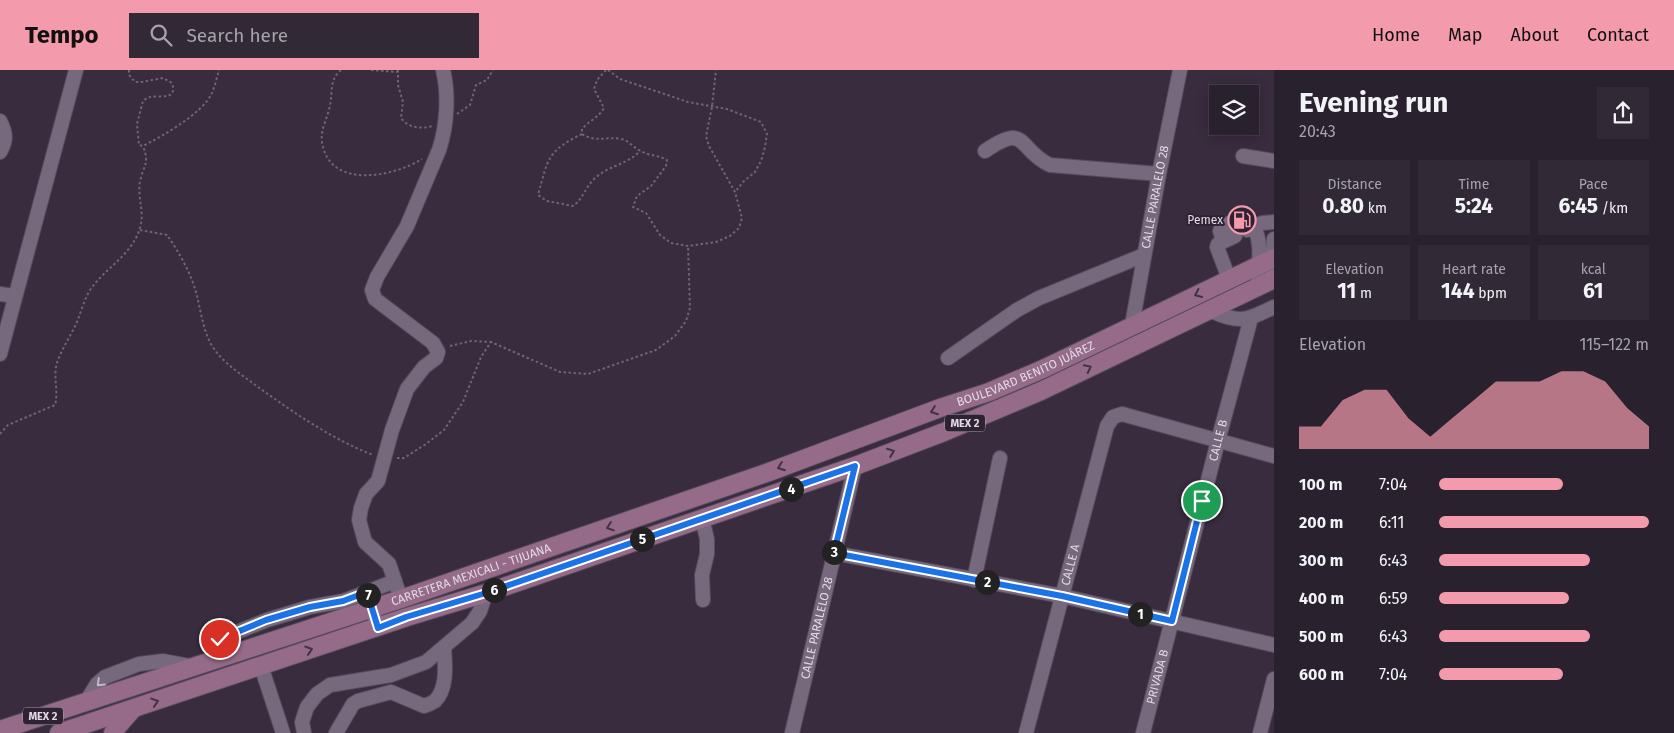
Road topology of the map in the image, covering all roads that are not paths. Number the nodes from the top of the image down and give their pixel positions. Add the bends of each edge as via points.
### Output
1 (76, 70) edge
2 (443, 70) edge
3 (1180, 70) edge
4 (0, 121) edge
5 (985, 150) dead end
6 (0, 152) edge
7 (1243, 156) dead end
8 (1274, 161) edge
9 (1159, 174) junction
10 (1274, 222) edge
11 (1240, 233) junction
12 (1274, 239) edge
13 (1144, 254) junction
14 (1268, 260) edge
15 (1229, 279) junction
16 (1268, 282) edge
17 (0, 294) edge
18 (15, 296) junction
19 (1274, 307) edge
20 (1209, 310) junction
21 (1252, 318) junction
22 (1132, 325) junction
23 (1076, 352) junction
24 (0, 354) edge
25 (948, 358) dead end
26 (1003, 406) junction
27 (1218, 441) junction
28 (1274, 456) edge
29 (1000, 458) dead end
30 (855, 466) junction
31 (656, 511) joint
32 (702, 518) junction
33 (662, 532) joint
34 (834, 553) junction
35 (974, 580) junction
36 (395, 581) junction
37 (486, 593) junction
38 (1062, 596) junction
39 (401, 599) junction
40 (370, 600) junction
41 (703, 600) dead end
42 (1172, 621) junction
43 (378, 628) junction
44 (1274, 645) edge
45 (444, 648) junction
46 (261, 666) junction
47 (1274, 678) edge
48 (80, 704) junction
49 (133, 709) junction
50 (0, 730) edge
51 (25, 733) edge
52 (59, 733) edge
53 (113, 733) edge
54 (283, 733) edge
55 (304, 733) edge
56 (336, 733) edge
57 (792, 733) edge
58 (1026, 733) edge
59 (1143, 733) edge
60 (1260, 733) edge

1 - 18 street
2 - 36 street via 446,104 440,150 408,226 372,290 375,299 433,343 438,352 407,389 378,481 366,494 361,508 359,520 365,542 389,564
3 - 9 street, CALLE PARALELO 28
4 - 6 street via 5,132 5,144
5 - 9 street via 1000,140 1018,138 1050,165
7 - 8 street
9 - 13 street, CALLE PARALELO 28
10 - 11 street via 1262,223
11 - 14 street via 1258,234
11 - 15 street via 1218,244 1217,251
12 - 14 street
13 - 22 street, CALLE PARALELO 28
13 - 25 street via 1038,298
14 - 15 main road, BOULEVARD BENITO JUÁREZ / MEX 2
14 - 16 street
15 -> 22 main road, BOULEVARD BENITO JUÁREZ / MEX 2
16 - 20 main road, BOULEVARD BENITO JUÁREZ / MEX 2
17 - 18 street
18 - 24 street
19 - 21 street
20 - 21 street via 1234,319
26 -> 20 main road, BOULEVARD BENITO JUÁREZ / MEX 2
21 - 27 street, CALLE B
22 - 23 main road, BOULEVARD BENITO JUÁREZ / MEX 2
23 - 26 main road via 1056,372 1004,398
23 -> 31 main road, BOULEVARD BENITO JUÁREZ / MEX 2 via 990,392
30 -> 26 main road, BOULEVARD BENITO JUÁREZ / MEX 2
27 - 28 street
27 - 38 street, CALLE A via 1122,414 1113,417 1107,426
27 - 42 street, CALLE B
29 - 35 street
30 - 32 main road, BOULEVARD BENITO JUÁREZ / MEX 2
30 - 34 street, CALLE PARALELO 28
31 -> 39 main road, CARRETERA MEXICALI - TIJUANA / MEX 2
32 - 33 main road, BOULEVARD BENITO JUÁREZ / MEX 2
32 - 41 street via 707,539 702,575
33 - 37 main road, CARRETERA MEXICALI - TIJUANA / MEX 2
34 - 35 street
34 - 57 street, CALLE PARALELO 28
35 - 38 street
36 - 39 street
36 - 40 street
37 - 43 main road, CARRETERA MEXICALI - TIJUANA / MEX 2
37 - 45 street via 472,623
38 - 42 street
38 - 58 street, CALLE A
39 - 40 main road, CARRETERA MEXICALI - TIJUANA / MEX 2
40 - 43 street
40 -> 48 main road, CARRETERA MEXICALI - TIJUANA / MEX 2 via 218,660
42 - 44 street
42 - 59 street, PRIVADA B
46 -> 43 main road, CARRETERA MEXICALI - TIJUANA / MEX 2
45 - 55 street via 426,662 391,675 330,685 307,707 302,722
45 - 56 street via 443,688 435,701 424,706 391,692 358,701
49 -> 46 main road, CARRETERA MEXICALI - TIJUANA / MEX 2
46 - 54 street
47 - 60 street
48 - 50 main road, CARRETERA MEXICALI - TIJUANA / MEX 2
48 - 51 main road via 61,722
49 - 52 main road, CARRETERA MEXICALI - TIJUANA / MEX 2
49 - 53 main road

